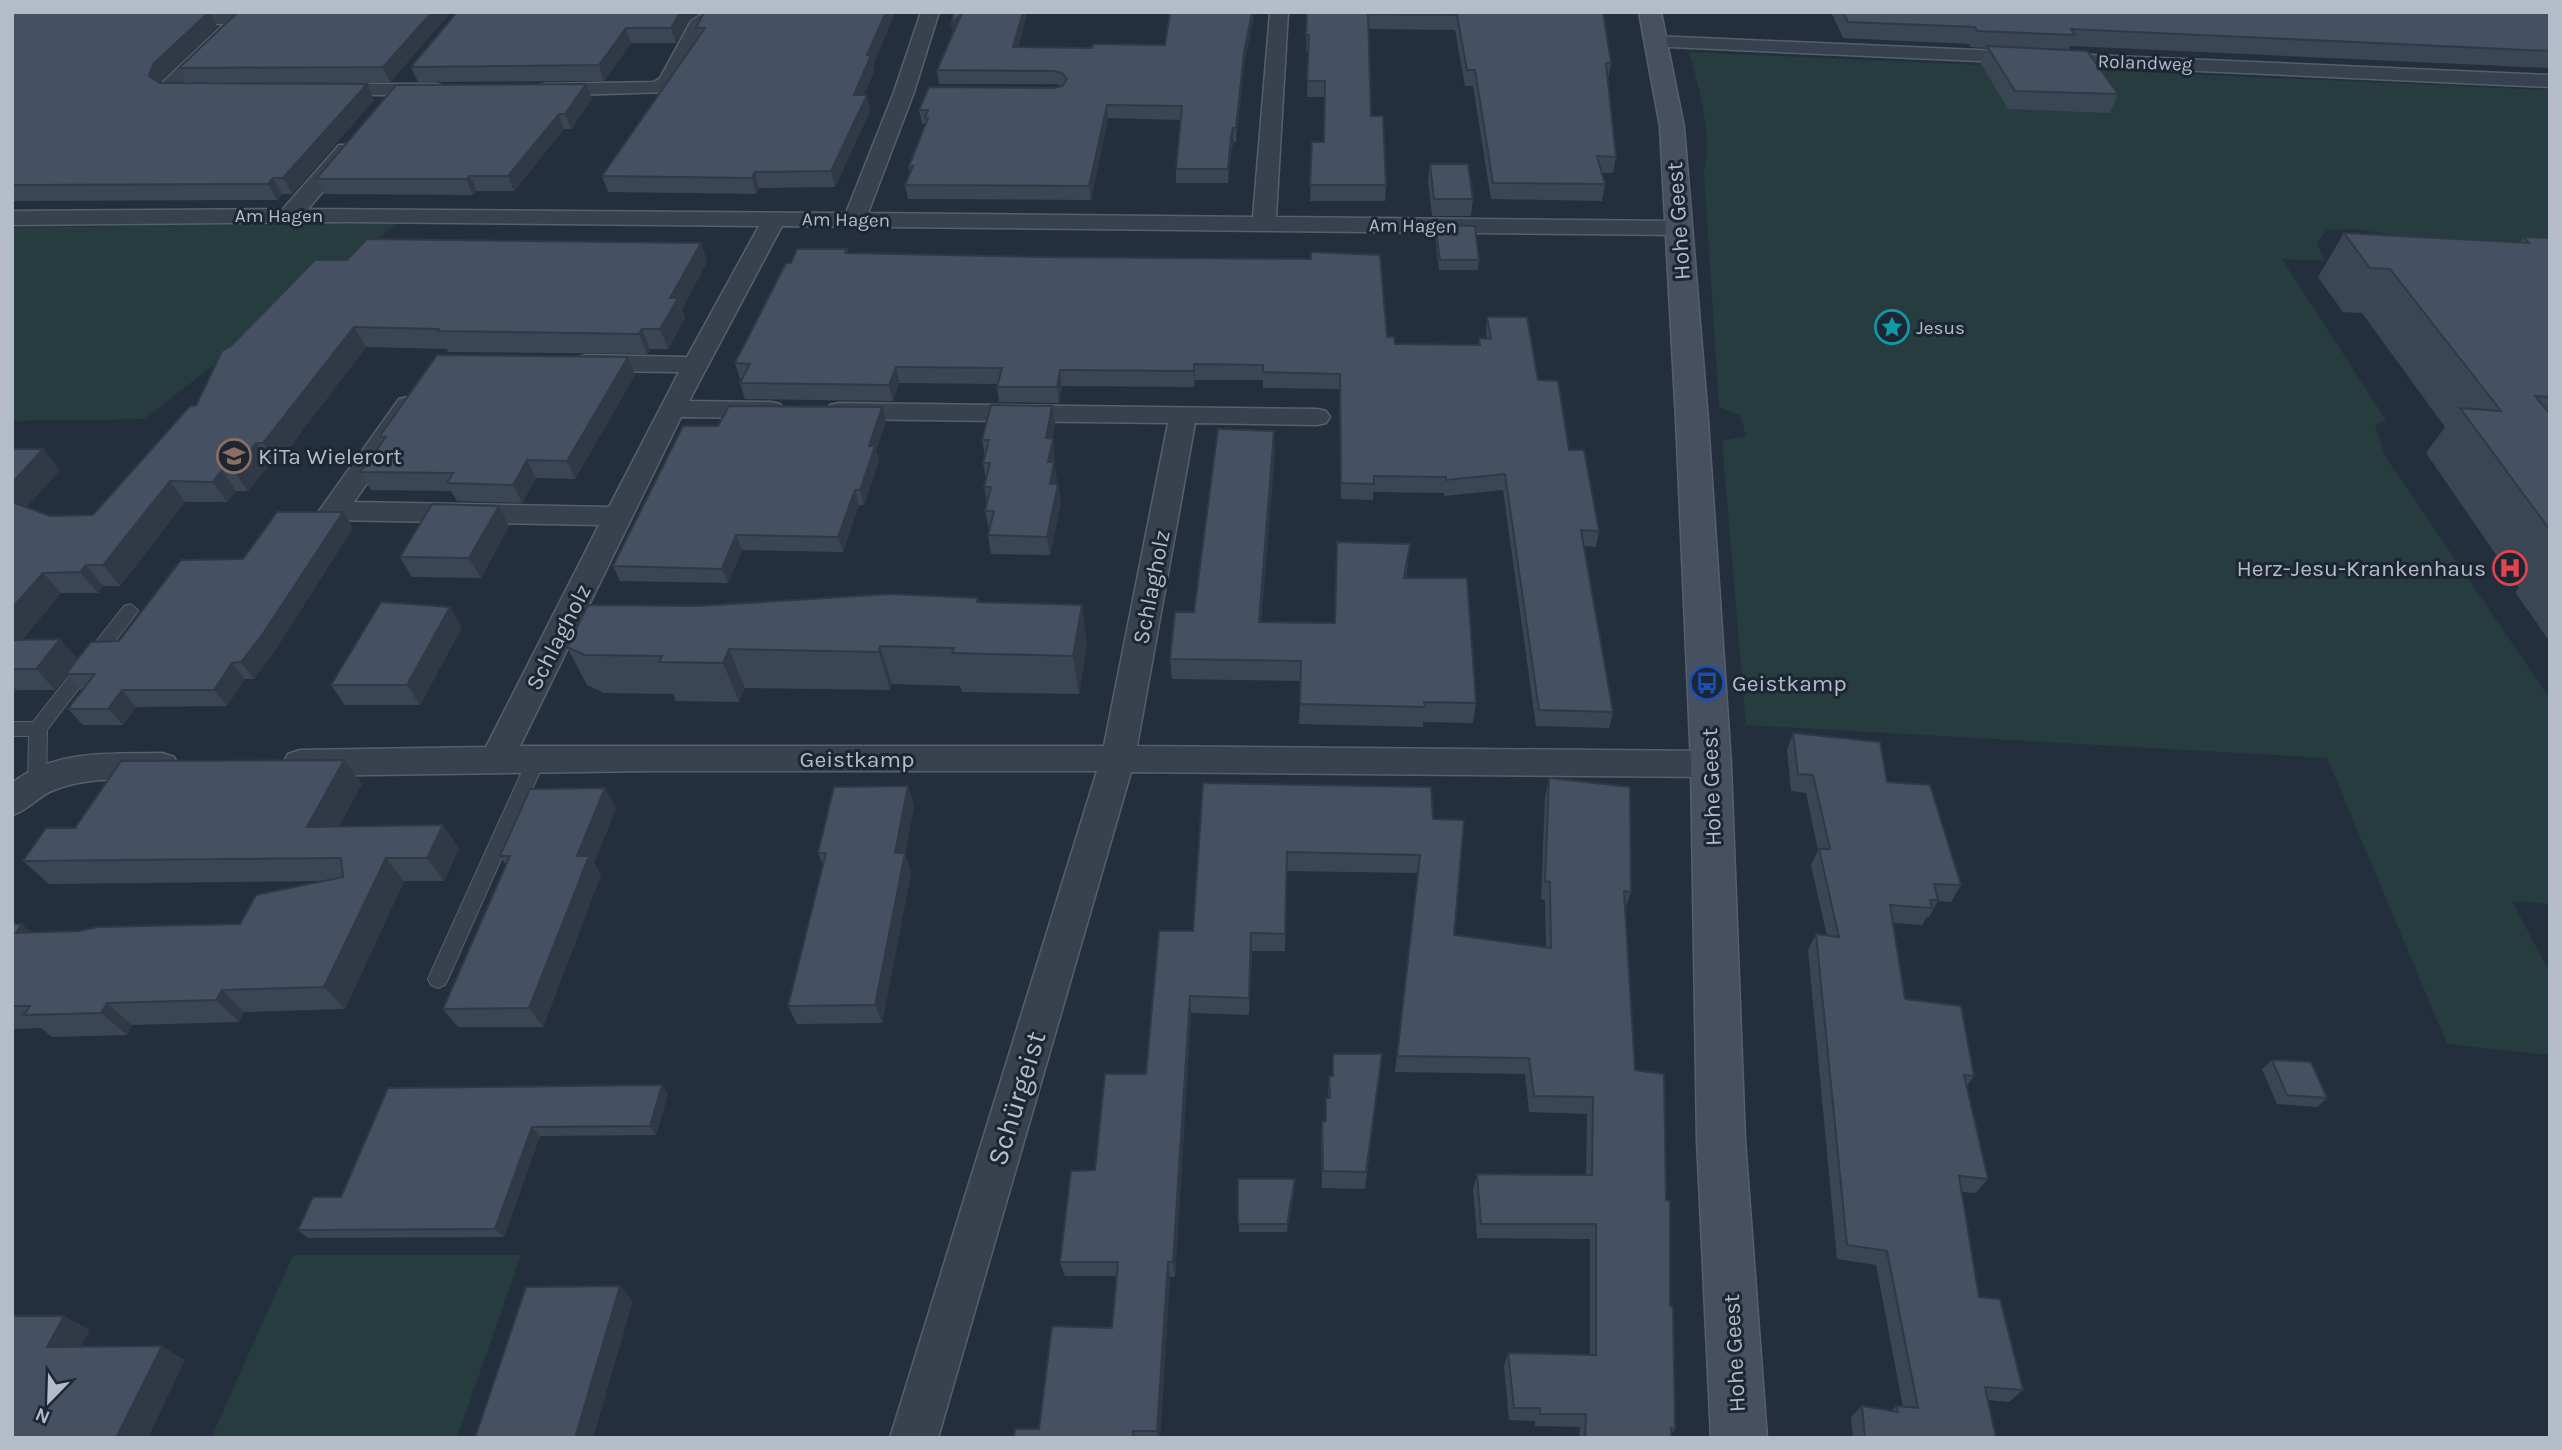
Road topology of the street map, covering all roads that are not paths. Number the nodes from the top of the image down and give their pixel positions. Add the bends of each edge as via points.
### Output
1 (930, 12) edge
2 (1279, 12) edge
3 (152, 17) edge
4 (700, 21) edge
5 (1653, 27) edge
6 (416, 70) edge
7 (2550, 81) edge
8 (400, 90) junction
9 (454, 90) edge
10 (521, 90) edge
11 (221, 91) edge
12 (301, 91) edge
13 (904, 92) junction
14 (929, 92) edge
15 (382, 110) edge
16 (364, 131) edge
17 (291, 214) junction
18 (12, 218) edge
19 (775, 218) junction
20 (855, 219) junction
21 (1264, 222) junction
22 (1679, 228) junction
23 (558, 363) edge
24 (696, 365) junction
25 (423, 383) edge
26 (672, 409) junction
27 (1183, 415) junction
28 (1317, 417) dead end
29 (619, 516) junction
30 (130, 610) dead end
31 (12, 729) edge
32 (37, 729) junction
33 (496, 758) junction
34 (537, 758) junction
35 (1118, 759) junction
36 (265, 764) edge
37 (1711, 764) junction
38 (198, 765) edge
39 (25, 792) edge
40 (438, 979) dead end
41 (914, 1438) edge
42 (1739, 1438) edge

1 - 13 street
2 - 21 street
3 - 11 street via 240,19 170,90
4 - 10 street via 668,82 659,88
5 - 7 street, Rolandweg
5 - 22 street, Hohe Geest via 1672,127
6 - 8 street
8 - 9 street
8 - 12 street
8 - 15 street
13 - 14 street
13 - 20 street
16 - 17 street
17 - 18 street, Am Hagen
17 - 19 street, Am Hagen
19 - 20 street, Am Hagen
19 - 24 street, Schlagholz
20 - 21 street, Am Hagen
21 - 22 street, Am Hagen
22 - 37 street, Hohe Geest
23 - 24 street
24 - 26 street, Schlagholz
25 - 29 street via 333,511
26 - 27 street
26 - 29 street, Schlagholz
27 - 28 street
27 - 35 street, Schlagholz
29 - 33 street, Schlagholz
30 - 32 lane
31 - 32 lane
32 - 39 lane
33 - 34 street, Geistkamp
33 - 36 street, Geistkamp
34 - 35 street, Geistkamp
34 - 40 lane
35 - 37 street, Geistkamp
35 - 41 street, Schürgeist
37 - 42 street, Hohe Geest via 1721,1140
38 - 39 street via 75,768

